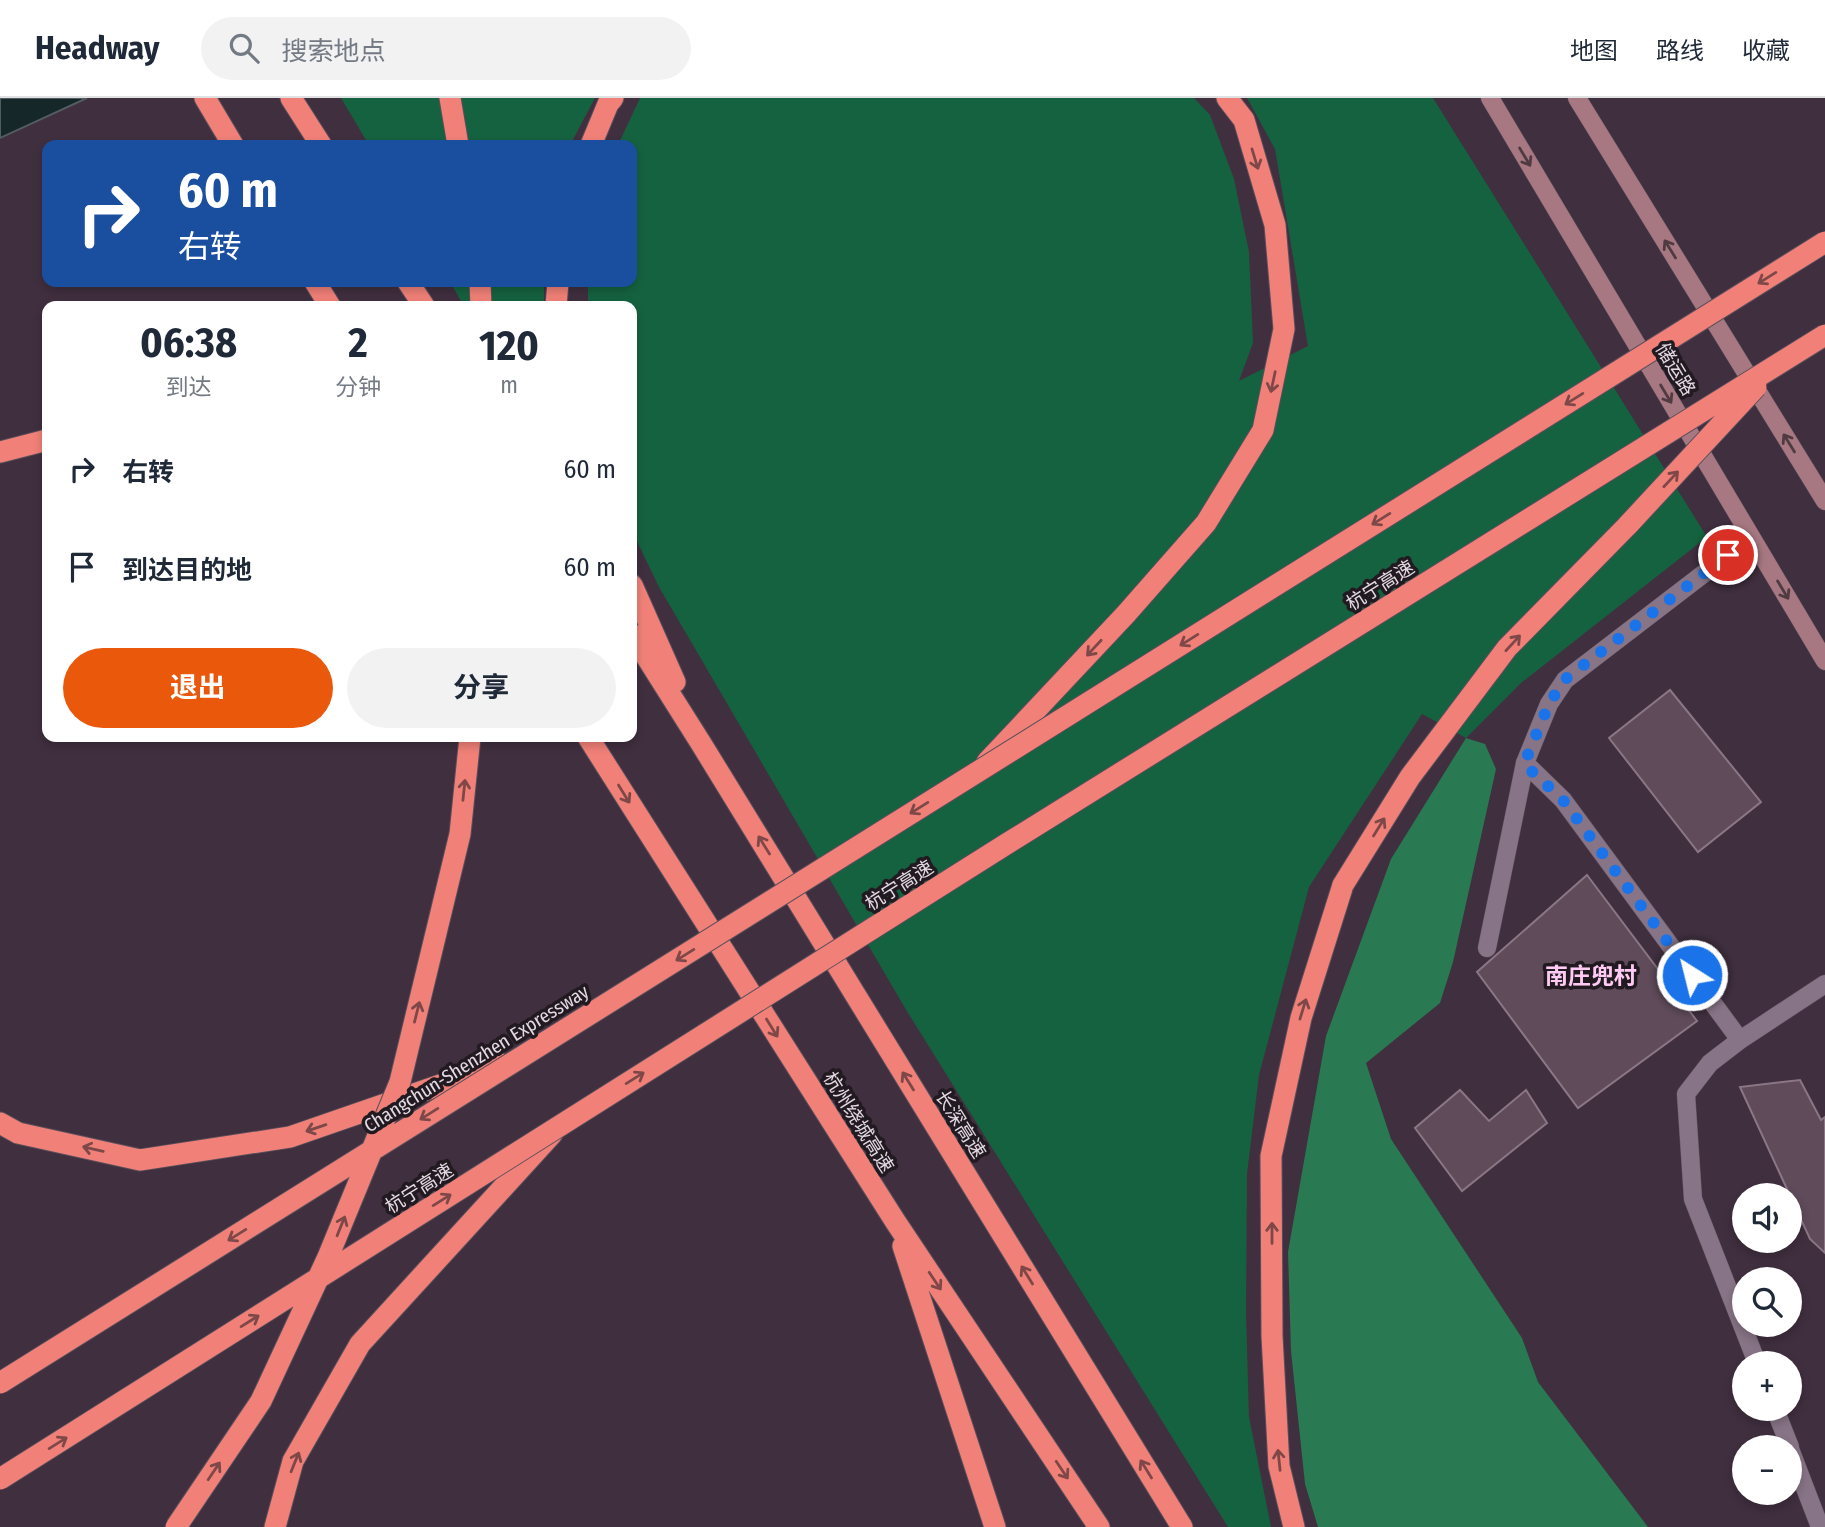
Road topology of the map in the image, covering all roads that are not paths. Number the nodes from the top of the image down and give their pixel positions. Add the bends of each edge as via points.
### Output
1 (205, 98) edge
2 (291, 98) edge
3 (450, 98) edge
4 (612, 98) edge
5 (1227, 98) edge
6 (1490, 98) edge
7 (1577, 98) edge
8 (230, 140) edge
9 (318, 140) edge
10 (457, 140) edge
11 (593, 140) edge
12 (1825, 242) edge
13 (1825, 335) edge
14 (1777, 365) junction
15 (42, 441) edge
16 (0, 452) edge
17 (1825, 502) edge
18 (1728, 555) dead end
19 (637, 596) edge
20 (637, 642) edge
21 (1825, 661) edge
22 (469, 742) edge
23 (591, 742) edge
24 (702, 745) junction
25 (1524, 764) junction
26 (977, 772) junction
27 (1487, 948) dead end
28 (1825, 984) edge
29 (1740, 1040) junction
30 (519, 1058) junction
31 (0, 1123) edge
32 (560, 1126) junction
33 (895, 1221) junction
34 (1752, 1351) edge
35 (0, 1383) edge
36 (0, 1479) edge
37 (1802, 1479) edge
38 (176, 1527) edge
39 (275, 1527) edge
40 (995, 1527) edge
41 (1100, 1527) edge
42 (1182, 1527) edge
43 (1294, 1527) edge
44 (1821, 1527) edge

1 - 8 highway
2 - 9 highway
3 - 10 highway
4 - 11 highway
5 -> 26 highway, bridge via 1244,120 1275,225 1284,329 1263,430 1206,523
6 -> 21 main road, 储运路
17 -> 7 main road
12 -> 26 highway, bridge
13 - 14 highway, 杭宁高速, bridge
32 -> 14 highway, 杭宁高速, bridge
43 -> 14 highway, bridge via 1279,1466 1272,1336 1271,1156 1301,1018 1343,885 1410,777 1507,648
15 - 16 highway
18 - 25 street via 1564,680
19 - 24 highway
20 - 24 highway
38 -> 22 highway, bridge via 261,1401 328,1258 400,1082 460,834
23 -> 33 highway, 杭州绕城高速
42 -> 24 highway, 长深高速
25 - 27 street
25 - 29 street via 1563,800
26 -> 30 highway, Changchun-Shenzhen Expressway, bridge
28 - 29 street
29 - 34 street via 1710,1063 1686,1094 1693,1199
30 -> 31 highway, bridge via 290,1137 140,1160 18,1133
30 -> 35 highway, Changchun-Shenzhen Expressway, bridge
36 -> 32 highway, 杭宁高速, bridge
39 -> 32 highway, bridge via 293,1461 360,1344
33 - 40 highway
33 -> 41 highway, 杭州绕城高速
37 - 44 street

